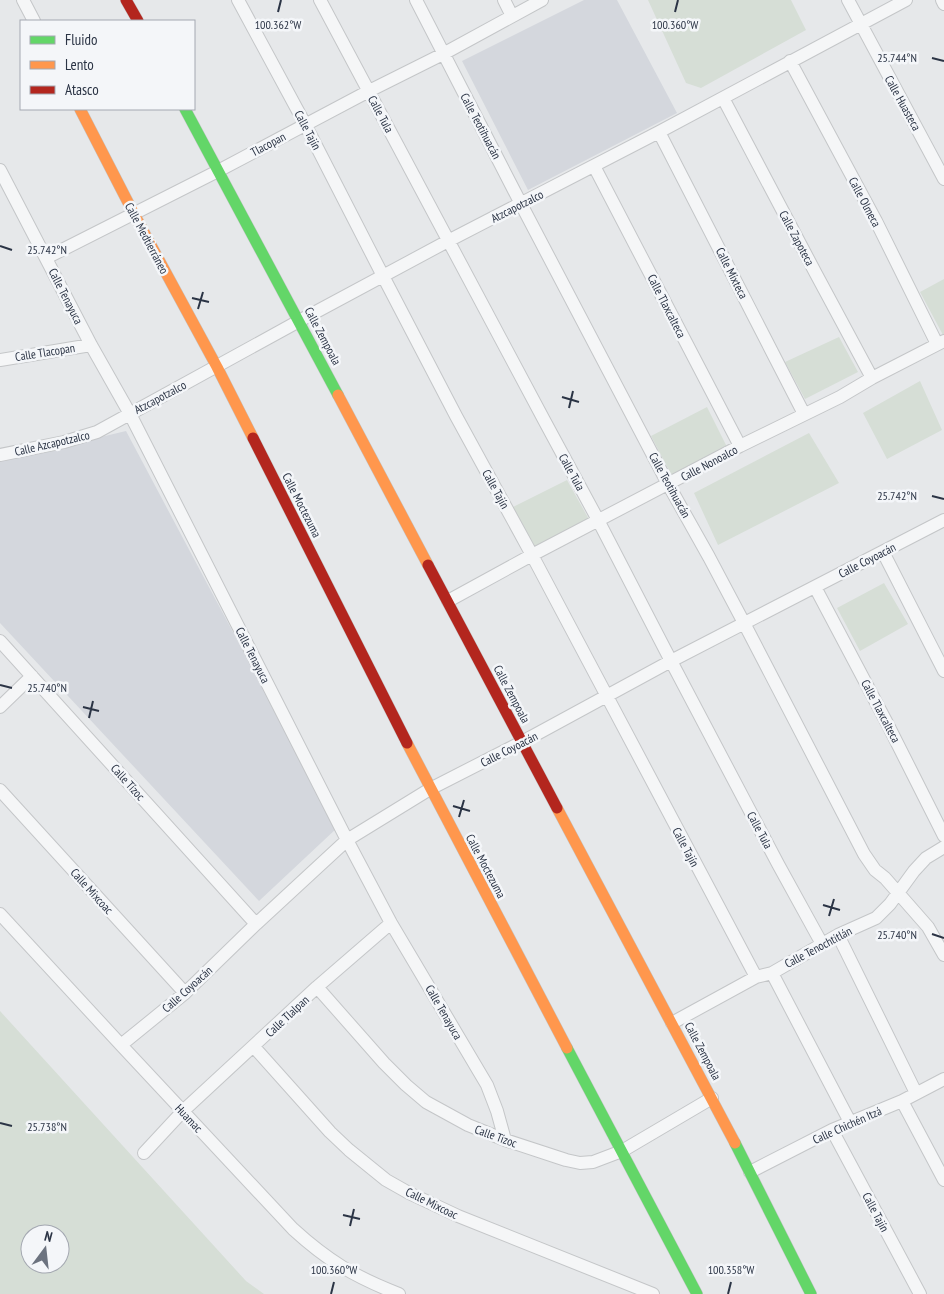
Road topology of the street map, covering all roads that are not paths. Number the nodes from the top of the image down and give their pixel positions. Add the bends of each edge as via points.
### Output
1 (23, 0) edge
2 (126, 0) edge
3 (238, 0) edge
4 (320, 0) edge
5 (416, 0) edge
6 (504, 0) edge
7 (542, 0) edge
8 (848, 0) edge
9 (906, 0) edge
10 (942, 0) edge
11 (944, 4) edge
12 (512, 16) junction
13 (33, 20) edge
14 (137, 20) edge
15 (861, 24) junction
16 (443, 54) junction
17 (790, 61) junction
18 (369, 91) junction
19 (723, 98) junction
20 (81, 110) edge
21 (186, 110) edge
22 (306, 124) junction
23 (660, 132) junction
24 (594, 166) junction
25 (0, 170) edge
26 (218, 171) junction
27 (944, 179) edge
28 (521, 204) junction
29 (134, 214) junction
30 (448, 241) junction
31 (46, 258) junction
32 (383, 276) junction
33 (299, 321) junction
34 (940, 343) edge
35 (90, 345) junction
36 (1, 359) edge
37 (217, 367) junction
38 (872, 378) junction
39 (130, 414) junction
40 (804, 414) junction
41 (740, 446) junction
42 (0, 455) edge
43 (668, 484) junction
44 (598, 520) junction
45 (944, 520) edge
46 (882, 552) junction
47 (532, 555) junction
48 (815, 587) junction
49 (448, 601) junction
50 (744, 623) junction
51 (0, 641) edge
52 (671, 661) junction
53 (944, 671) edge
54 (32, 676) junction
55 (607, 696) junction
56 (0, 707) edge
57 (522, 742) junction
58 (430, 789) junction
59 (0, 790) edge
60 (944, 836) edge
61 (347, 840) junction
62 (944, 847) edge
63 (898, 894) junction
64 (0, 914) edge
65 (391, 923) junction
66 (256, 924) junction
67 (838, 935) junction
68 (822, 944) junction
69 (944, 955) edge
70 (772, 972) junction
71 (756, 977) junction
72 (317, 987) junction
73 (185, 993) junction
74 (672, 1023) junction
75 (120, 1045) junction
76 (254, 1047) junction
77 (944, 1079) edge
78 (916, 1093) junction
79 (712, 1098) junction
80 (902, 1101) junction
81 (183, 1111) junction
82 (850, 1122) junction
83 (832, 1130) junction
84 (504, 1140) junction
85 (622, 1151) junction
86 (144, 1154) dead end
87 (750, 1172) junction
88 (944, 1180) edge
89 (399, 1294) edge
90 (653, 1294) edge
91 (698, 1294) edge
92 (811, 1294) edge
93 (920, 1294) edge

1 - 13 street
2 - 14 street
3 - 22 street, Calle Tajín
4 - 18 street, Calle Tula
5 - 16 street, Calle Teotihuacán
6 - 12 street
7 - 12 street, Tlacopan
8 - 15 street, Calle Huasteca
9 - 15 street, Atzcapotzalco
10 - 11 street
12 - 16 street, Tlacopan
15 - 17 street, Atzcapotzalco
15 - 27 street, Calle Huasteca
16 - 18 street, Tlacopan
16 - 28 street, Calle Teotihuacán
17 - 19 street, Atzcapotzalco
17 - 34 street, Calle Olmeca
18 - 22 street, Tlacopan
18 - 30 street, Calle Tula
19 - 23 street, Atzcapotzalco
19 - 38 street, Calle Zapoteca
20 - 29 street, Calle Medtierráneo
21 - 26 street, Calle Zempoala
22 - 26 street, Tlacopan
22 - 32 street, Calle Tajín
23 - 24 street, Atzcapotzalco
23 - 40 street, Calle Mixteca
24 - 28 street, Atzcapotzalco
24 - 41 street, Calle Tlaxcalteca
25 - 31 street, Calle Tenayuca
26 - 29 street, Tlacopan
26 - 33 street, Calle Zempoala
28 - 30 street, Atzcapotzalco
28 - 43 street, Calle Teotihuacán
29 - 31 street, Tlacopan
29 - 37 street, Calle Medtierráneo
30 - 32 street, Atzcapotzalco
30 - 44 street, Calle Tula
31 - 35 street, Calle Tenayuca
32 - 33 street, Atzcapotzalco
32 - 47 street, Calle Tajín
33 - 37 street, Atzcapotzalco
33 - 49 street, Calle Zempoala
34 - 38 street, Calle Nonoalco
35 - 36 street, Calle Tlacopan
35 - 39 street, Calle Tenayuca
37 - 39 street, Atzcapotzalco
37 - 58 street, Calle Moctezuma
38 - 40 street, Calle Nonoalco via 840,398
39 - 42 street, Calle Azcapotzalco via 97,432
39 - 61 street, Calle Tenayuca
40 - 41 street, Calle Nonoalco
41 - 43 street, Calle Nonoalco
43 - 44 street, Calle Nonoalco
43 - 50 street, Calle Teotihuacán
44 - 47 street, Calle Nonoalco
44 - 52 street, Calle Tula
45 - 46 street, Calle Coyoacán
46 - 48 street, Calle Coyoacán
46 - 53 street
47 - 49 street, Calle Nonoalco
47 - 55 street, Calle Tajín
48 - 50 street, Calle Coyoacán
48 - 60 street, Calle Tlaxcalteca
49 - 57 street, Calle Zempoala
50 - 52 street, Calle Coyoacán
50 - 63 street, Calle Teotihuacán via 864,854
51 - 54 street, Calle Tízoc
52 - 55 street, Calle Coyoacán
52 - 68 street, Calle Tula
54 - 56 street
54 - 66 street, Calle Tízoc
55 - 57 street, Calle Coyoacán
55 - 71 street, Calle Tajín
57 - 58 street, Calle Coyoacán
57 - 74 street, Calle Zempoala
58 - 61 street, Calle Coyoacán
58 - 85 street, Calle Moctezuma
59 - 73 street, Calle Mixcoac
61 - 65 street, Calle Tenayuca
61 - 66 street, Calle Coyoacán
62 - 63 street, Calle Tenochtitlán via 926,858
63 - 67 street, Calle Tenochtitlán via 876,918
63 - 69 street, Calle Teotihuacán via 928,927
64 - 75 street, Huamac
65 - 72 street, Calle Tlalpan
65 - 84 street, Calle Tenayuca via 486,1086 497,1110
66 - 73 street, Calle Coyoacán
67 - 68 street, Calle Tenochtitlán
67 - 78 street
68 - 70 street, Calle Tenochtitlán
70 - 71 street, Calle Tenochtitlán
70 - 82 street
71 - 74 street, Calle Tenochtitlán
72 - 76 street, Calle Tlalpan
72 - 84 street, Calle Tízoc via 384,1063 426,1102
73 - 75 street, Calle Coyoacán
74 - 79 street, Calle Zempoala
75 - 81 street, Huamac
76 - 81 street, Calle Tlalpan
76 - 90 street, Calle Mixcoac via 330,1132 386,1180 458,1216
77 - 78 street, Calle Chichén Itzá
78 - 80 street, Calle Chichén Itzá
79 - 85 street, Calle Tízoc
79 - 87 street, Calle Zempoala
80 - 82 street, Calle Chichén Itzá
80 - 88 street
81 - 86 street, Calle Tlalpan
81 - 89 street, Huamac via 310,1244 357,1276
82 - 83 street, Calle Chichén Itzá
83 - 87 street, Calle Chichén Itzá
83 - 93 street, Calle Tajín
84 - 85 street, Calle Tízoc via 580,1163
85 - 91 street, Calle Moctezuma
87 - 92 street, Calle Zempoala

